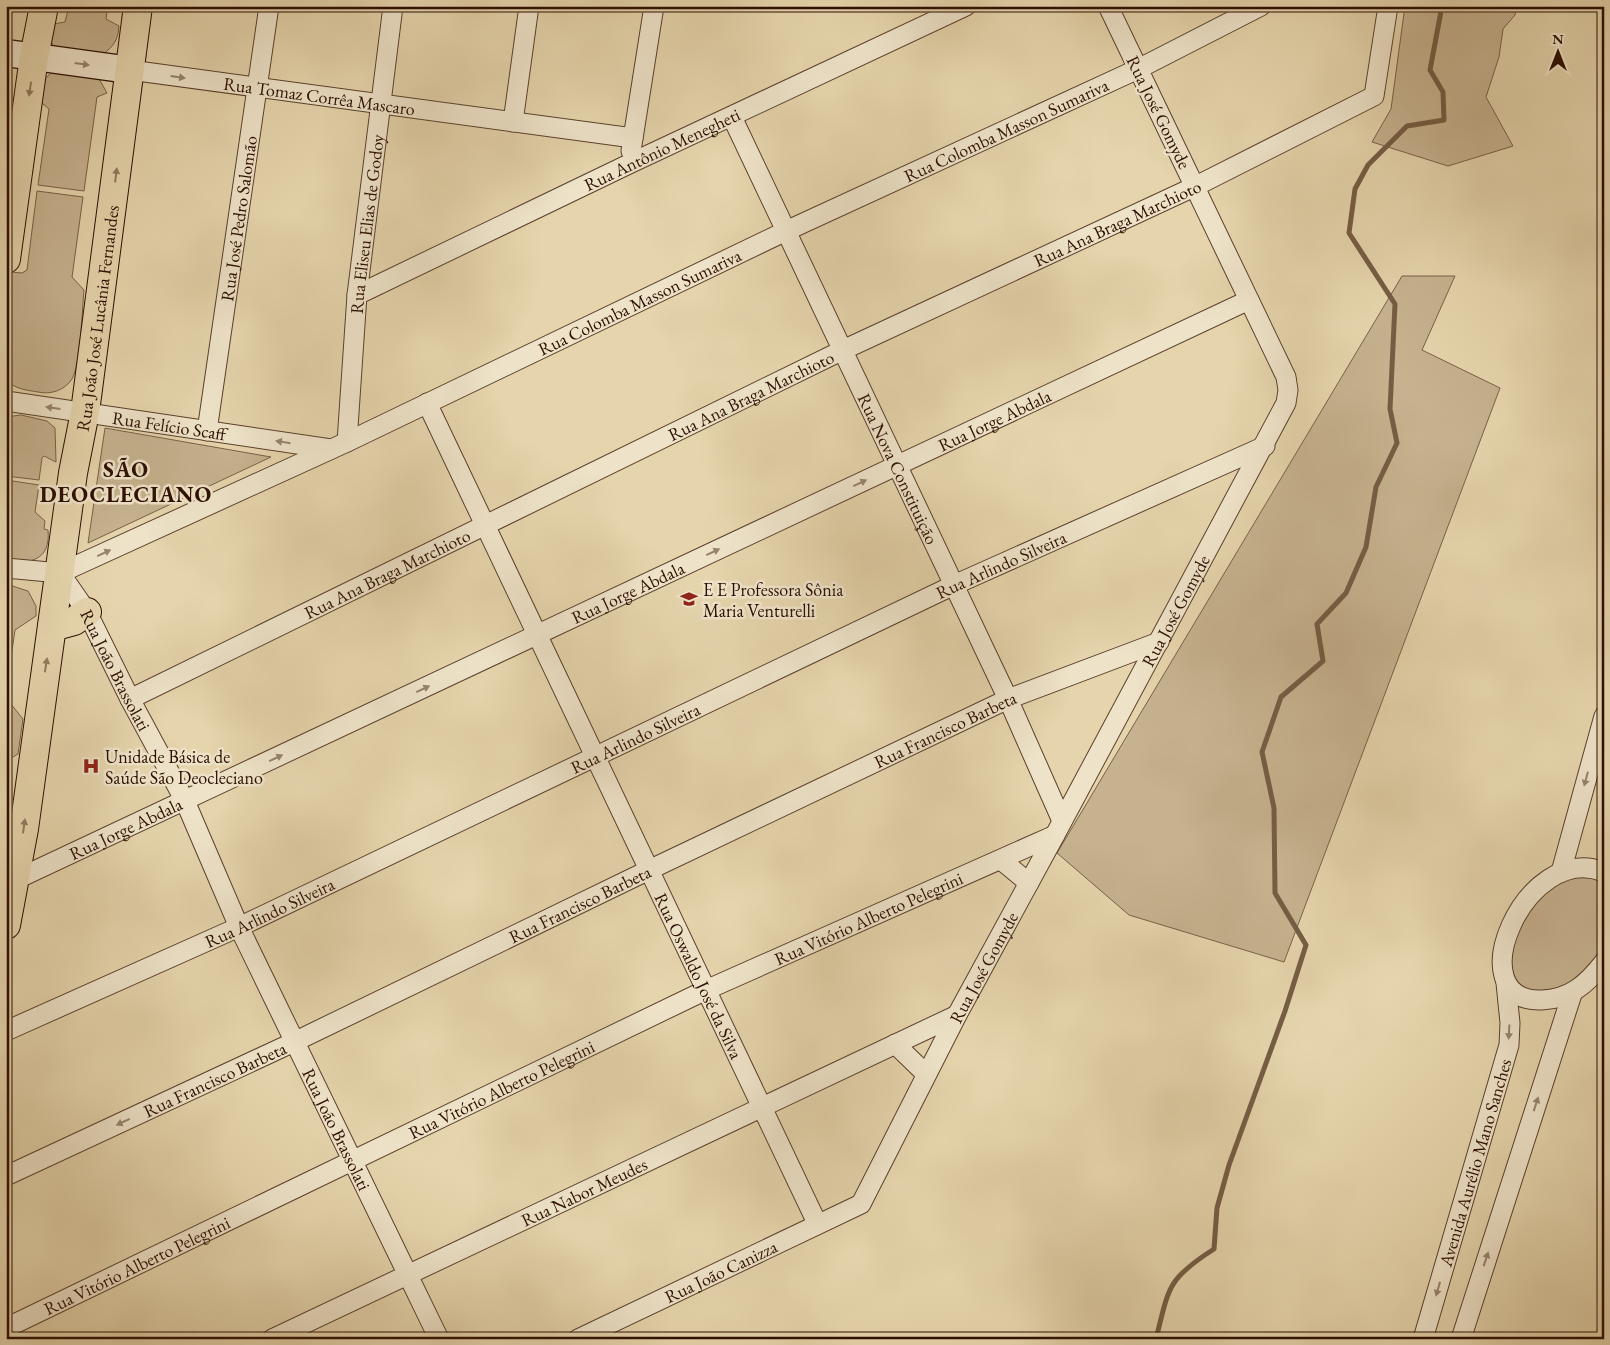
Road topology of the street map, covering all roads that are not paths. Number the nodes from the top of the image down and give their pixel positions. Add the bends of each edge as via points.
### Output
1 (44, 6) edge
2 (138, 6) edge
3 (269, 6) edge
4 (393, 6) edge
5 (529, 6) edge
6 (966, 6) edge
7 (1108, 6) edge
8 (1261, 6) edge
9 (1388, 6) edge
10 (656, 8) edge
11 (6, 53) edge
12 (34, 57) junction
13 (1138, 68) junction
14 (130, 70) junction
15 (258, 88) junction
16 (380, 104) junction
17 (732, 117) junction
18 (513, 122) junction
19 (633, 138) junction
20 (629, 164) junction
21 (1196, 186) junction
22 (786, 231) junction
23 (6, 259) edge
24 (357, 295) junction
25 (1249, 300) junction
26 (843, 350) junction
27 (6, 401) edge
28 (427, 403) junction
29 (85, 412) junction
30 (207, 431) junction
31 (339, 446) junction
32 (1265, 446) junction
33 (898, 465) junction
34 (485, 525) junction
35 (9, 568) edge
36 (60, 573) junction
37 (954, 585) junction
38 (86, 612) junction
39 (52, 627) junction
40 (537, 635) junction
41 (1159, 642) junction
42 (130, 699) junction
43 (1008, 699) junction
44 (1604, 716) edge
45 (595, 757) junction
46 (185, 801) junction
47 (1059, 828) junction
48 (1001, 860) junction
49 (649, 870) junction
50 (1561, 872) junction
51 (1604, 872) edge
52 (11, 880) edge
53 (1029, 883) junction
54 (6, 925) edge
55 (239, 927) junction
56 (1604, 962) edge
57 (1506, 983) junction
58 (706, 990) junction
59 (1572, 994) junction
60 (957, 1015) junction
61 (6, 1031) edge
62 (294, 1042) junction
63 (895, 1044) junction
64 (926, 1074) junction
65 (762, 1107) junction
66 (353, 1161) junction
67 (6, 1176) edge
68 (861, 1204) joint
69 (817, 1223) junction
70 (408, 1274) junction
71 (6, 1328) edge
72 (6, 1332) edge
73 (9, 1339) edge
74 (272, 1339) edge
75 (439, 1339) edge
76 (578, 1339) edge
77 (1423, 1339) edge
78 (1461, 1339) edge

1 - 12 main road
2 - 14 main road, Rua João José Lucânia Fernandes
3 - 15 street, Rua José Pedro Salomão
4 - 16 street, Rua Eliseu Elias de Godoy
5 - 18 street
6 - 17 street, Rua Antônio Menegheti
7 - 13 street, Rua José Gomyde
8 - 13 street, Rua Colomba Masson Sumariva
9 - 21 street, Rua Ana Braga Marchioto via 1374,96
10 - 19 street
11 - 12 main road, Rua Tomaz Corrêa Mascaro
12 -> 14 main road, Rua Tomaz Corrêa Mascaro
12 -> 23 main road
13 - 21 street, Rua José Gomyde
13 - 22 street, Rua Colomba Masson Sumariva
14 -> 15 street, Rua Tomaz Corrêa Mascaro
29 -> 14 main road, Rua João José Lucânia Fernandes
15 - 16 street, Rua Tomaz Corrêa Mascaro
15 - 30 street, Rua José Pedro Salomão
16 - 18 street, Rua Tomaz Corrêa Mascaro
16 - 24 street, Rua Eliseu Elias de Godoy
17 - 20 street, Rua Antônio Menegheti
17 - 22 street, Rua Nova Constituição
18 - 19 street, Rua Tomaz Corrêa Mascaro
19 - 20 street
20 - 24 street, Rua Antônio Menegheti
21 - 25 street, Rua José Gomyde
21 - 26 street, Rua Ana Braga Marchioto
22 - 26 street, Rua Nova Constituição
22 - 28 street, Rua Colomba Masson Sumariva
24 - 31 street, Rua Eliseu Elias de Godoy
25 - 32 street, Rua José Gomyde via 1286,377 1288,390 1286,403
25 - 33 street, Rua Jorge Abdala
26 - 33 street, Rua Nova Constituição
26 - 34 street, Rua Ana Braga Marchioto
29 -> 27 street, Rua Felício Scaff
28 - 31 street, Rua Colomba Masson Sumariva
28 - 34 street, Rua Oswaldo José da Silva
29 - 30 street, Rua Felício Scaff
29 - 36 main road, Rua João José Lucânia Fernandes
31 -> 30 street, Rua Felício Scaff
36 -> 31 street, Rua Colomba Masson Sumariva
32 - 37 street, Rua Arlindo Silveira
32 - 41 street, Rua José Gomyde
33 - 37 street, Rua Nova Constituição
40 -> 33 street, Rua Jorge Abdala
34 - 40 street, Rua Oswaldo José da Silva
34 - 42 street, Rua Ana Braga Marchioto
35 - 36 street
36 - 38 street, Rua João Brassolati
36 - 39 main road, Rua João José Lucânia Fernandes
37 - 43 street, Rua Nova Constituição
37 - 45 street, Rua Arlindo Silveira
38 - 39 main road via 74,621
38 - 42 street, Rua João Brassolati
52 -> 39 main road, Rua João José Lucânia Fernandes
40 - 45 street, Rua Oswaldo José da Silva
46 -> 40 street, Rua Jorge Abdala
41 - 43 street, Rua Francisco Barbeta
41 - 47 street, Rua José Gomyde
42 - 46 street, Rua João Brassolati
43 - 47 street, Rua Nova Constituição
43 - 49 street, Rua Francisco Barbeta
44 -> 50 street
45 - 49 street, Rua Oswaldo José da Silva
45 - 55 street, Rua Arlindo Silveira
46 - 52 street, Rua Jorge Abdala
46 - 55 street, Rua João Brassolati
47 - 48 street, Rua Vitório Alberto Pelegrini
47 - 53 street, Rua José Gomyde
48 - 53 street
48 - 58 street, Rua Vitório Alberto Pelegrini
49 - 58 street, Rua Oswaldo José da Silva
49 - 62 street, Rua Francisco Barbeta
50 - 51 street via 1587,867
50 - 57 street, Avenida Aurélio Mano Sanches via 1530,896 1512,921 1502,952
52 - 54 main road, Rua João José Lucânia Fernandes
53 - 60 street, Rua José Gomyde
55 - 61 street, Rua Arlindo Silveira
55 - 62 street, Rua João Brassolati
56 - 59 street
57 - 59 street via 1514,993 1531,999 1561,998
57 -> 77 street, Avenida Aurélio Mano Sanches via 1509,1045
58 - 65 street, Rua Oswaldo José da Silva
58 - 66 street, Rua Vitório Alberto Pelegrini
78 -> 59 street, Avenida Aurélio Mano Sanches
60 - 63 street, Rua Nabor Meudes
60 - 64 street, Rua José Gomyde
62 - 66 street, Rua João Brassolati
62 -> 67 street, Rua Francisco Barbeta
63 - 64 street
63 - 65 street, Rua Nabor Meudes
64 - 68 street, Rua José Gomyde
65 - 69 street, Rua Oswaldo José da Silva
65 - 70 street, Rua Nabor Meudes
66 - 70 street, Rua João Brassolati
66 - 71 street, Rua Vitório Alberto Pelegrini
68 - 69 street, Rua João Canizza
69 - 76 street, Rua João Canizza
70 - 74 street, Rua Nabor Meudes
70 - 75 street, Rua João Brassolati
72 - 73 street

